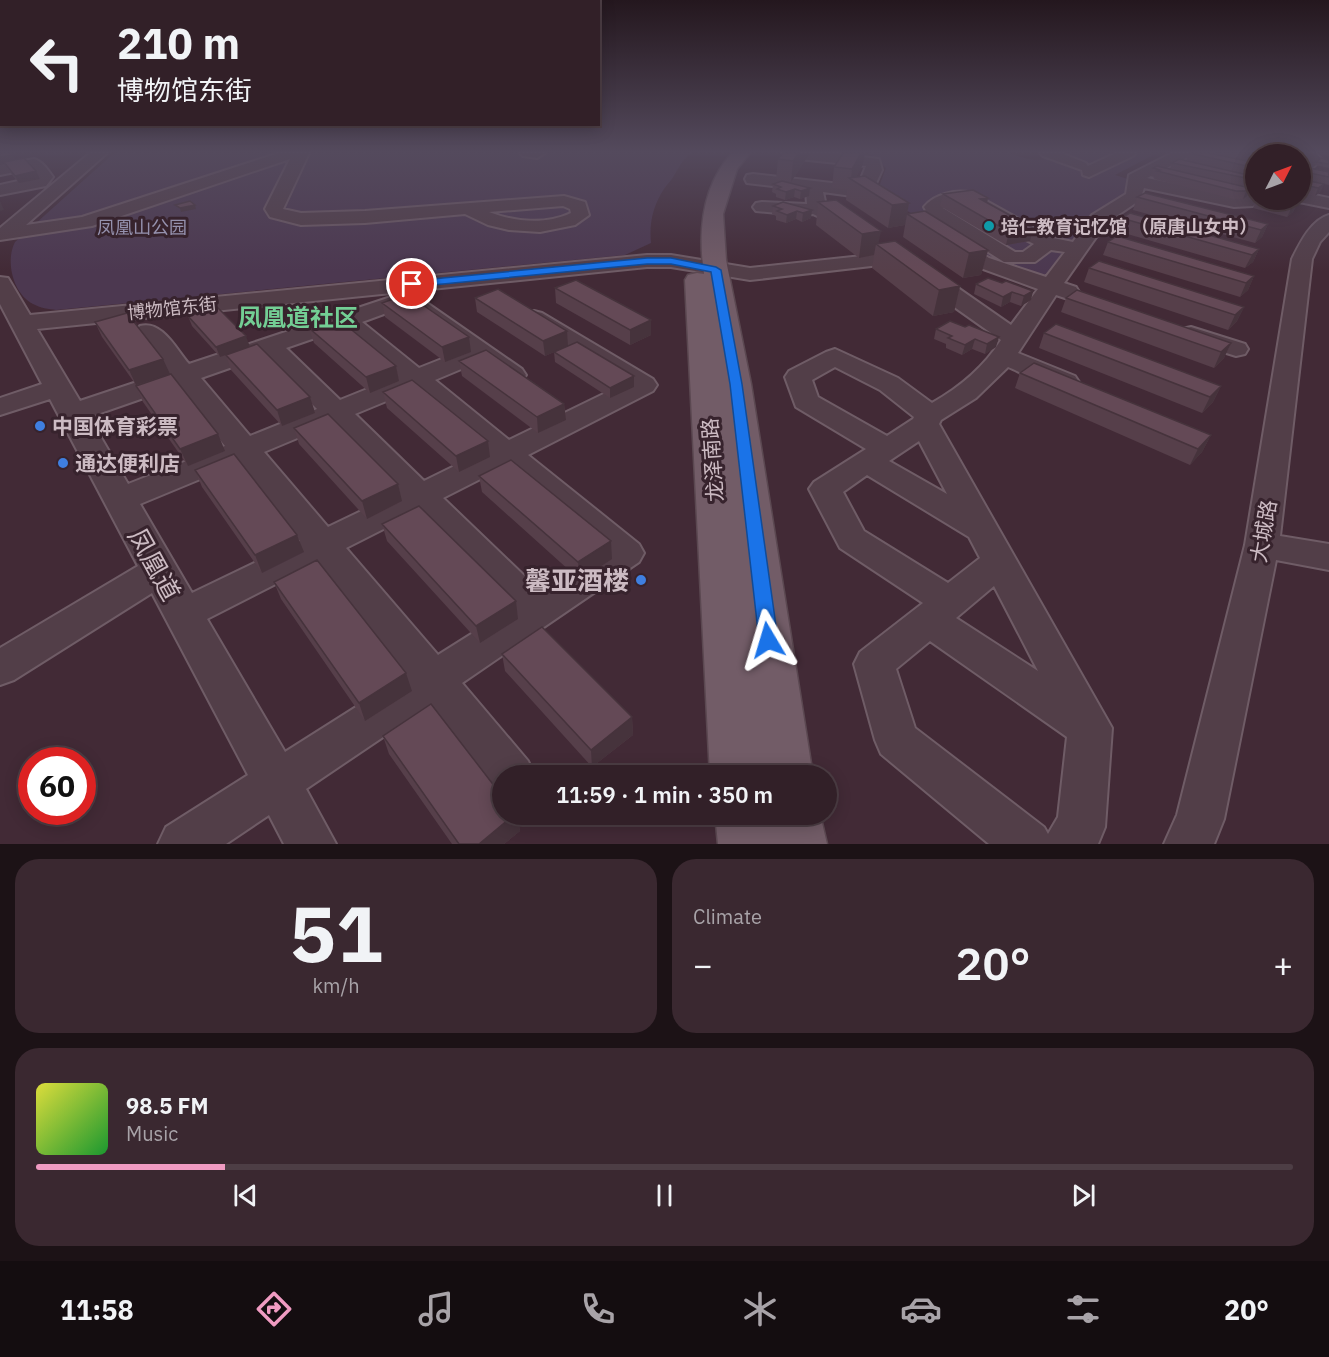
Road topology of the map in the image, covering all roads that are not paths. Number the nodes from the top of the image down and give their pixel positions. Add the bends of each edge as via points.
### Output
1 (54, 192) edge
2 (175, 192) edge
3 (282, 192) edge
4 (698, 192) edge
5 (720, 192) edge
6 (810, 192) edge
7 (864, 192) edge
8 (1135, 192) edge
9 (1187, 192) edge
10 (1311, 199) edge
11 (1245, 202) edge
12 (1329, 203) edge
13 (762, 207) dead end
14 (469, 209) junction
15 (817, 209) junction
16 (902, 214) edge
17 (1105, 214) junction
18 (1128, 220) edge
19 (1329, 221) edge
20 (958, 225) junction
21 (7, 234) edge
22 (1110, 242) edge
23 (1047, 243) junction
24 (1079, 248) junction
25 (899, 258) junction
26 (1092, 266) edge
27 (705, 268) junction
28 (0, 284) edge
29 (1051, 286) junction
30 (500, 297) edge
31 (1084, 298) edge
32 (345, 320) junction
33 (22, 323) junction
34 (1171, 327) edge
35 (148, 331) dead end
36 (1024, 334) junction
37 (269, 346) junction
38 (1236, 349) dead end
39 (481, 352) junction
40 (184, 375) junction
41 (416, 379) junction
42 (528, 386) edge
43 (1092, 393) edge
44 (65, 401) junction
45 (0, 407) edge
46 (336, 412) junction
47 (927, 420) junction
48 (245, 449) junction
49 (506, 453) junction
50 (877, 456) junction
51 (421, 496) junction
52 (120, 500) junction
53 (323, 544) junction
54 (1262, 545) junction
55 (991, 546) junction
56 (1329, 557) edge
57 (159, 571) junction
58 (938, 610) junction
59 (538, 612) junction
60 (183, 614) junction
61 (0, 668) edge
62 (434, 680) junction
63 (1090, 728) junction
64 (503, 765) edge
65 (736, 765) edge
66 (785, 765) edge
67 (277, 783) junction
68 (729, 825) edge
69 (744, 825) edge
70 (795, 825) edge
71 (803, 825) edge
72 (183, 844) edge
73 (311, 844) edge
74 (725, 844) edge
75 (747, 844) edge
76 (798, 844) edge
77 (819, 844) edge
78 (1027, 844) edge
79 (1068, 844) edge
80 (1190, 844) edge

1 - 21 street
2 - 21 street via 85,222
3 - 14 street via 274,208 276,213 301,219
4 - 27 main road, 龙泽南路 via 693,207 691,255
5 - 27 main road, 龙泽南路 via 712,214
6 - 15 street
7 - 16 street
8 - 17 street
9 - 11 street
10 - 12 street
13 - 15 street
14 - 14 street via 492,220 526,226 567,223 580,215 579,206 564,201
15 - 25 street via 838,218
17 - 18 street
17 - 24 street
19 - 54 street, 大城路 via 1311,240 1302,259
20 - 23 street via 1011,258 1028,258
20 - 23 street via 933,207 942,200 966,197
20 - 29 street via 930,231 982,262
22 - 24 street
23 - 24 street
24 - 26 street
24 - 29 street
25 - 27 street, 博物馆东街 via 750,274
25 - 36 street
27 - 33 street, 博物馆东街 via 647,261
27 - 65 main road, 龙泽南路 via 700,294
27 - 66 main road, 龙泽南路 via 736,384
28 - 33 street, 凤凰道
29 - 31 street
29 - 36 street
30 - 49 street via 644,385 566,412
32 - 37 street
32 - 39 street via 406,299
32 - 41 street
33 - 44 street, 凤凰道
34 - 38 street
35 - 40 street
36 - 43 street
36 - 47 street via 979,381
37 - 40 street
37 - 46 street
39 - 41 street
39 - 42 street
40 - 44 street
40 - 48 street
41 - 46 street
41 - 49 street
44 - 45 street
44 - 52 street, 凤凰道
46 - 48 street
46 - 51 street
47 - 50 street
47 - 50 street via 889,384 835,357 798,377 806,401
47 - 55 street
48 - 52 street
48 - 53 street
49 - 51 street
49 - 59 street via 627,553
50 - 55 street
50 - 58 street via 825,489 852,539
51 - 53 street
51 - 59 street
52 - 57 street, 凤凰道
53 - 60 street
53 - 62 street
54 - 56 street
54 - 80 street, 大城路 via 1200,819
55 - 58 street
55 - 63 street
57 - 60 street, 凤凰道
57 - 61 street
58 - 63 street
58 - 78 street via 873,664 897,740
59 - 62 street
60 - 67 street, 凤凰道
62 - 64 street
62 - 67 street
63 - 79 street via 1081,827
67 - 72 street
67 - 73 street, 凤凰道
68 - 74 street
69 - 75 main road
70 - 76 main road
71 - 77 street

